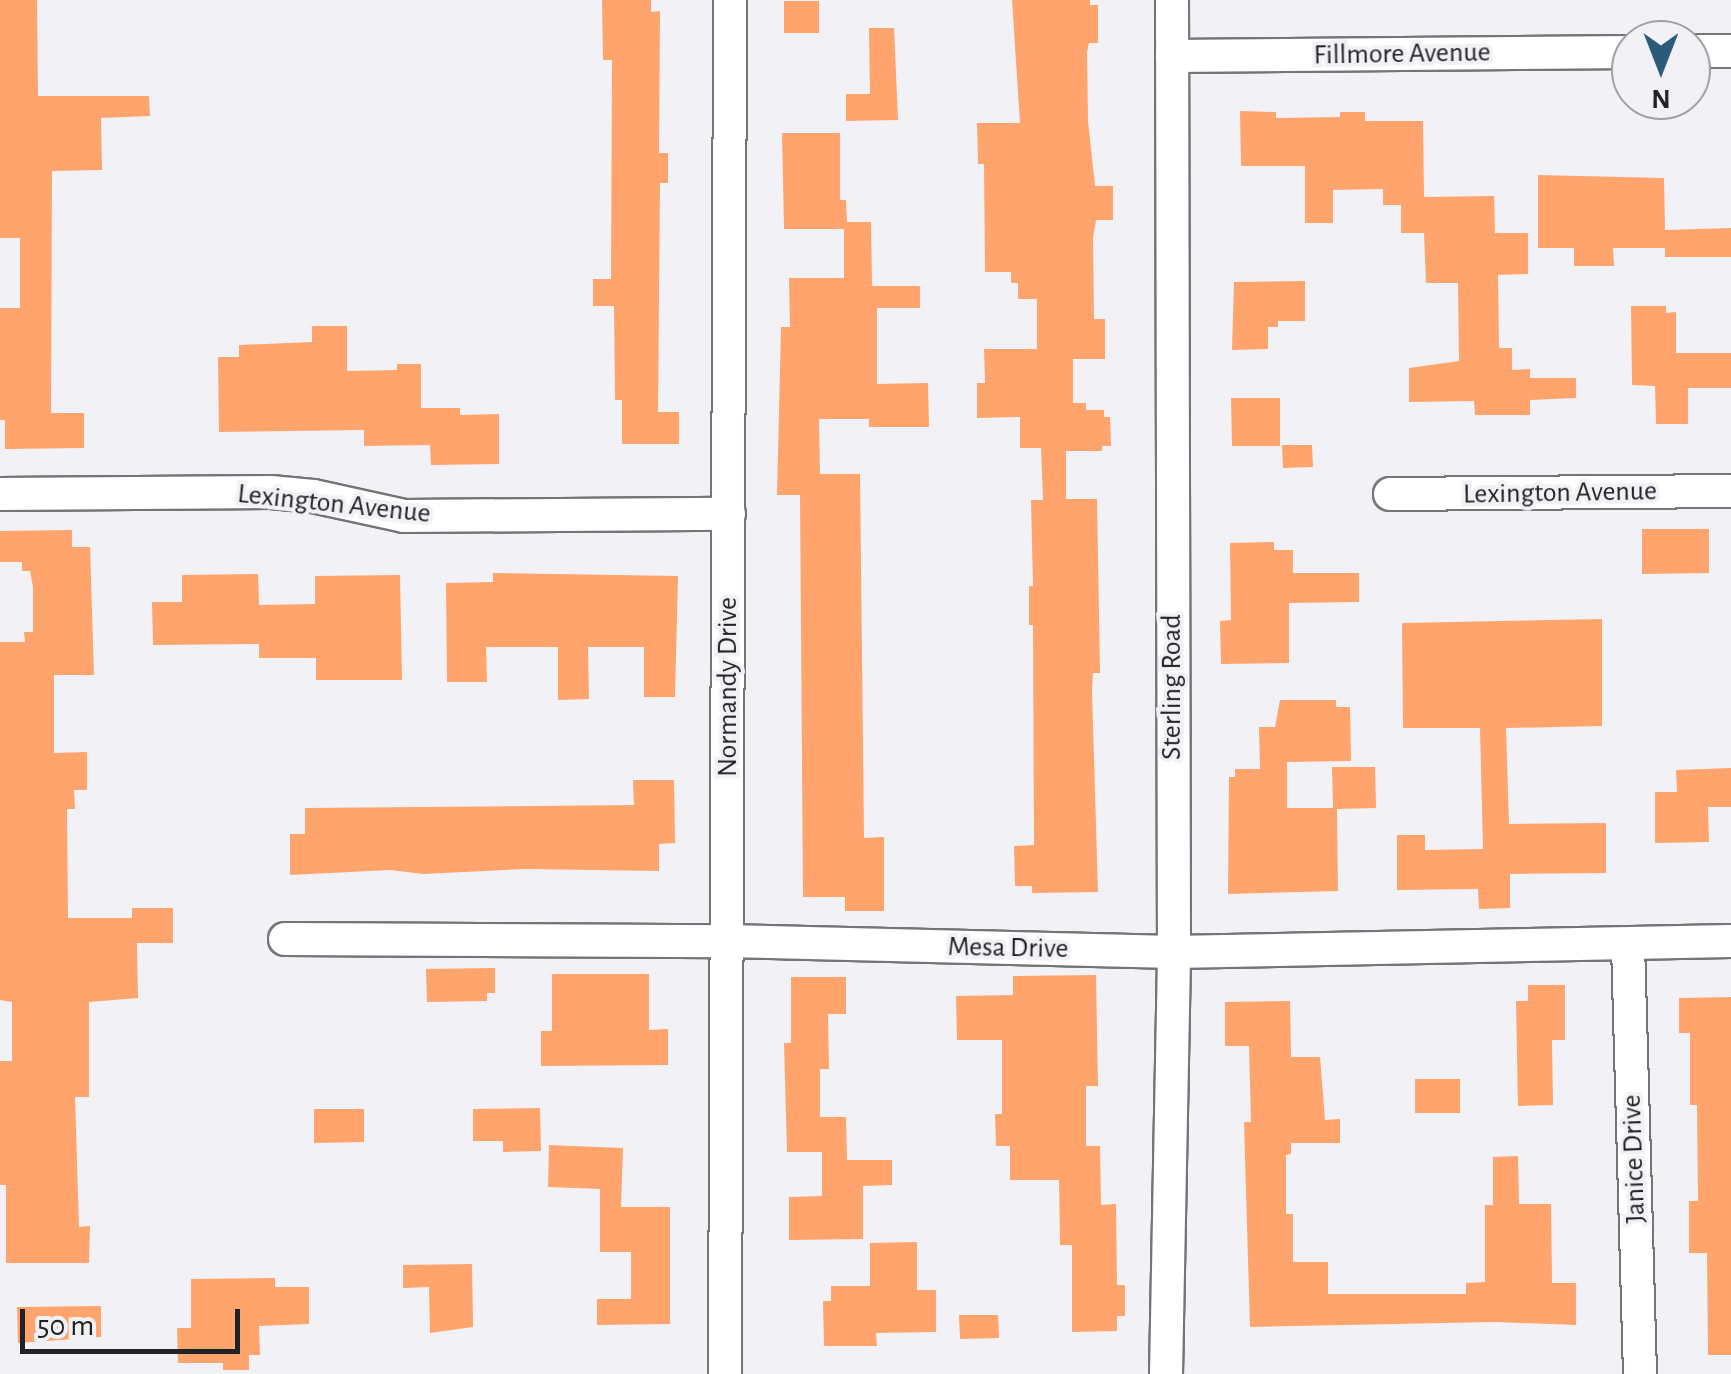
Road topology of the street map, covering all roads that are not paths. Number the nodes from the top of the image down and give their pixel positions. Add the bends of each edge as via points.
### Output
1 (730, 0) edge
2 (1172, 0) edge
3 (1611, 52) edge
4 (1172, 56) junction
5 (1731, 491) edge
6 (0, 494) edge
7 (1390, 494) dead end
8 (729, 514) junction
9 (285, 940) dead end
10 (726, 941) junction
11 (1731, 941) edge
12 (1628, 944) junction
13 (1174, 952) junction
14 (725, 1374) edge
15 (1166, 1374) edge
16 (1640, 1374) edge

1 - 8 street, Normandy Drive
2 - 4 street, Sterling Road
3 - 4 street, Fillmore Avenue
4 - 13 street, Sterling Road
5 - 7 street, Lexington Avenue
6 - 8 street, Lexington Avenue via 271,492 404,516
8 - 10 street, Normandy Drive
9 - 10 street, Mesa Drive
10 - 13 street, Mesa Drive
10 - 14 street, Normandy Drive
11 - 12 street, Mesa Drive
12 - 13 street, Mesa Drive
12 - 16 street, Janice Drive
13 - 15 street, Sterling Road

